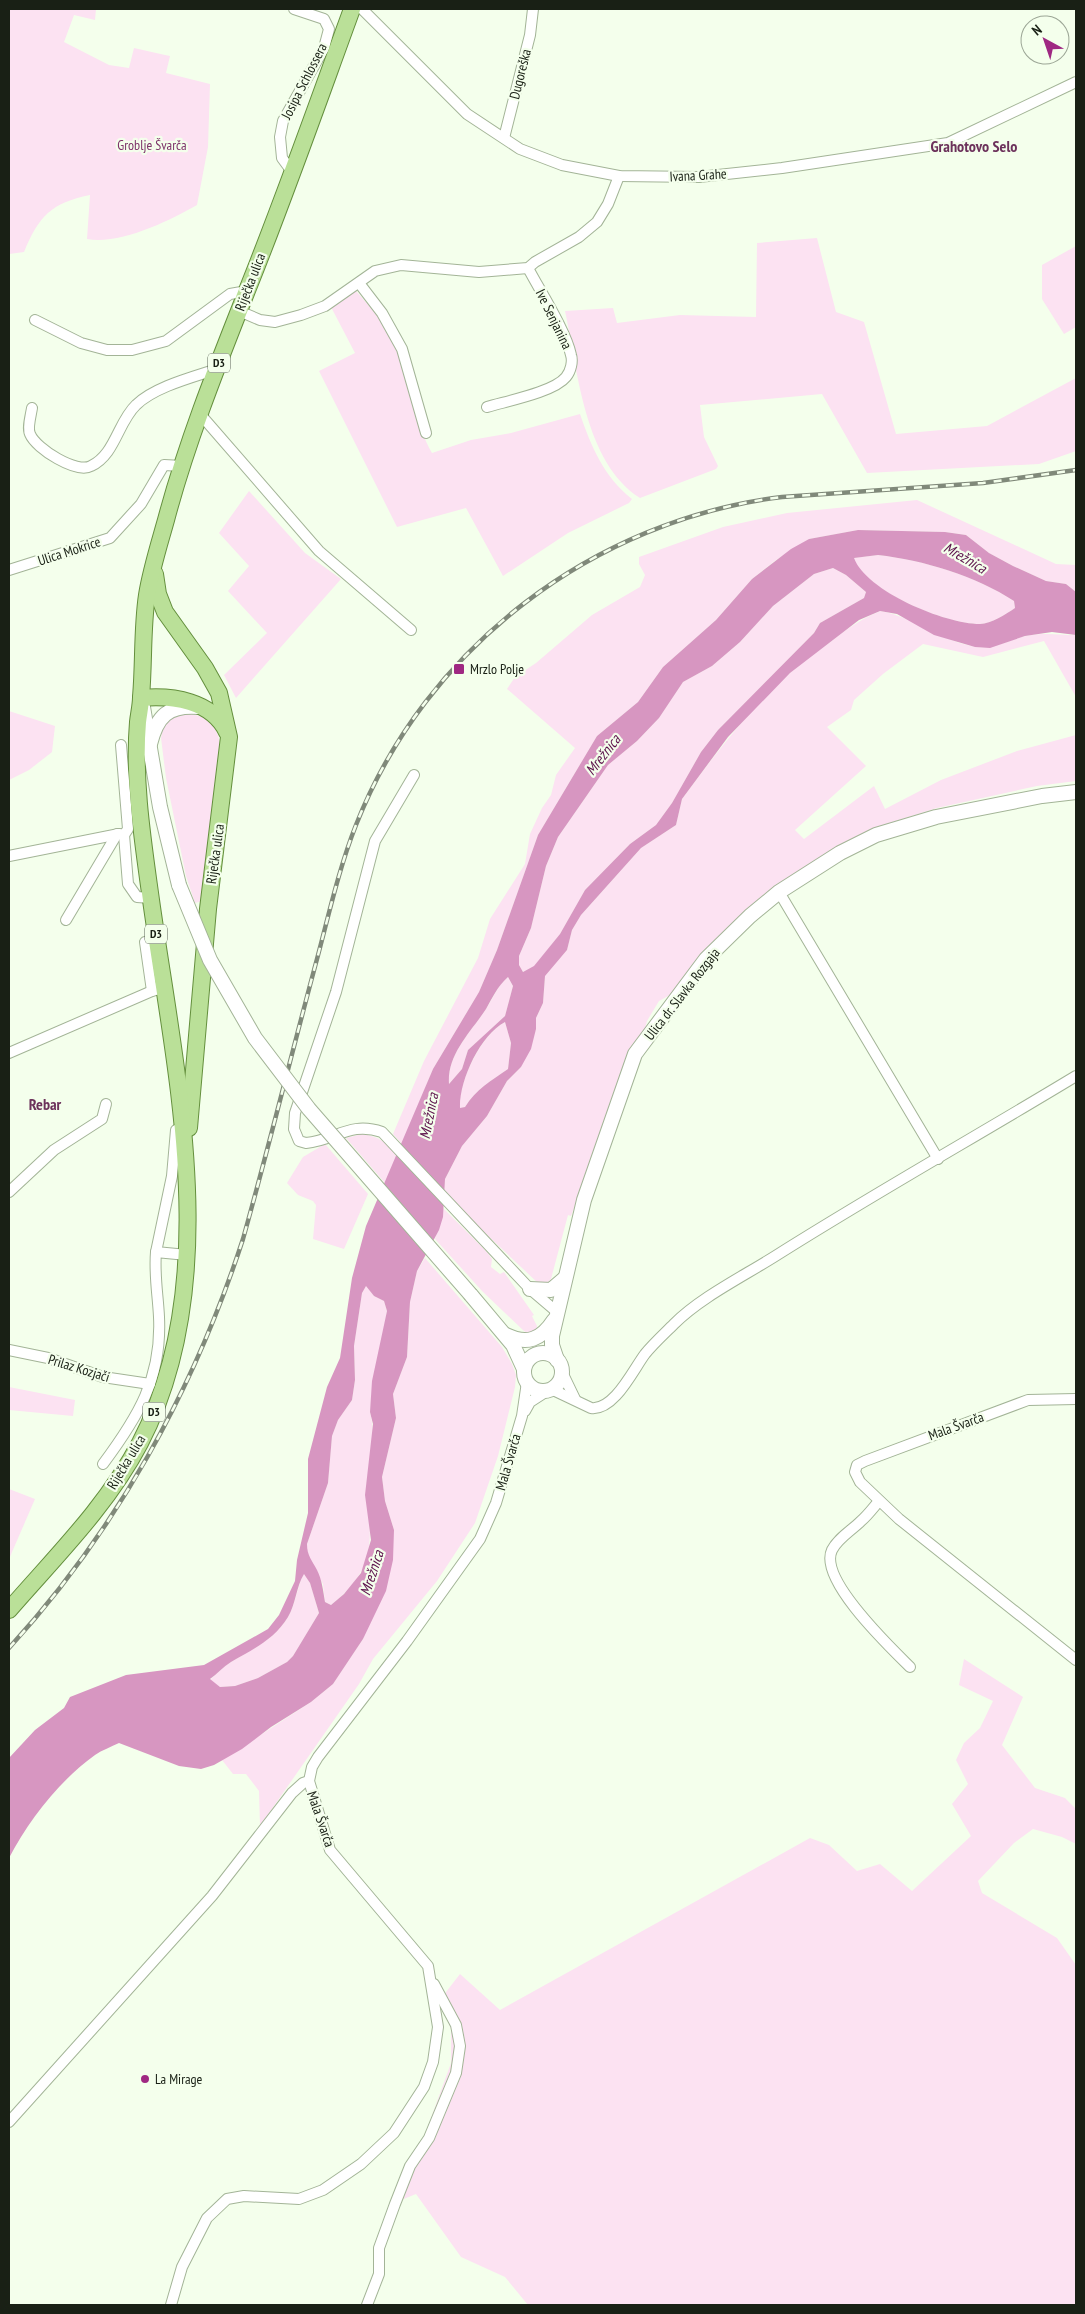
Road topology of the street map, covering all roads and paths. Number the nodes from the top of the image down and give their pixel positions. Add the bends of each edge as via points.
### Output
1 (294, 9) edge
2 (352, 9) edge
3 (362, 9) edge
4 (533, 9) edge
5 (1076, 82) edge
6 (504, 138) junction
7 (292, 173) junction
8 (618, 176) junction
9 (528, 268) junction
10 (358, 283) junction
11 (247, 291) junction
12 (239, 311) junction
13 (35, 320) dead end
14 (217, 369) junction
15 (487, 407) dead end
16 (32, 408) dead end
17 (200, 414) junction
18 (426, 433) dead end
19 (182, 466) junction
20 (156, 557) junction
21 (9, 570) edge
22 (411, 630) dead end
23 (141, 698) junction
24 (202, 708) junction
25 (229, 737) junction
26 (121, 745) dead end
27 (150, 747) junction
28 (414, 775) dead end
29 (1076, 792) edge
30 (120, 835) junction
31 (9, 856) edge
32 (779, 892) junction
33 (151, 898) junction
34 (66, 920) dead end
35 (144, 942) dead end
36 (202, 971) junction
37 (158, 989) junction
38 (9, 1054) edge
39 (176, 1067) junction
40 (1076, 1076) edge
41 (178, 1096) junction
42 (106, 1104) dead end
43 (938, 1159) junction
44 (185, 1170) junction
45 (9, 1192) edge
46 (156, 1252) junction
47 (187, 1255) junction
48 (565, 1278) junction
49 (530, 1289) junction
50 (556, 1315) junction
51 (504, 1334) junction
52 (552, 1336) junction
53 (513, 1345) junction
54 (9, 1350) edge
55 (535, 1355) junction
56 (559, 1366) junction
57 (526, 1376) junction
58 (150, 1384) junction
59 (549, 1390) junction
60 (1076, 1399) edge
61 (576, 1400) junction
62 (522, 1416) junction
63 (103, 1464) dead end
64 (879, 1501) junction
65 (9, 1610) edge
66 (1076, 1660) edge
67 (910, 1667) dead end
68 (309, 1781) junction
69 (431, 1979) junction
70 (9, 2122) edge
71 (171, 2305) edge
72 (367, 2305) edge

1 - 7 street, Josipa Schlossera via 324,19 329,29 324,48 283,121 280,137 282,158
2 - 7 main road, Riječka ulica / D3
3 - 6 street, Ivana Grahe via 467,114
4 - 6 street, Dugoreška via 530,35
5 - 8 street, Ivana Grahe via 948,143 699,177
6 - 8 street, Ivana Grahe via 520,149 562,164
7 - 11 main road, Riječka ulica / D3
8 - 9 street via 608,204 597,222
9 - 10 street via 479,272 401,265 375,271
9 - 15 street, Ive Senjanina via 556,319 571,354 572,365 567,376 553,386
10 - 12 street via 325,306 275,322
10 - 18 street via 382,313 402,349
11 - 12 main road, Riječka ulica / D3
11 - 13 street via 230,294 166,341 132,350 107,350 81,343
12 - 14 main road, Riječka ulica / D3
14 - 16 street via 162,390 136,405 101,460 90,467 69,465 34,442 29,433
14 - 17 main road, Riječka ulica / D3
17 - 19 main road, Riječka ulica / D3
17 - 22 street via 319,551
19 - 20 main road, Riječka ulica / D3
19 - 21 street, Ulica Mokrice via 164,465 140,504 110,538
20 - 23 main road, Riječka ulica / D3 via 147,596
20 - 25 main road, Riječka ulica / D3 via 155,577 165,612 219,693
23 - 24 main road via 179,699
23 - 27 street
23 - 33 main road, Riječka ulica / D3 via 138,767
24 - 25 main road via 220,720
24 - 27 street via 183,707 167,713 157,723
25 - 36 main road, Riječka ulica / D3
26 - 30 street via 128,829
27 - 51 street, bridge via 179,885 210,960 255,1038 309,1109
28 - 49 street via 375,841 336,992 295,1113 294,1130 299,1141 306,1143 358,1127 382,1132
29 - 32 street, Ulica dr. Slavka Rozgaja via 936,817 876,835 840,853
30 - 31 street
30 - 33 street via 128,884 137,896
30 - 34 street
32 - 43 street
32 - 48 street, Ulica dr. Slavka Rozgaja via 706,959 636,1054 584,1200
33 - 37 main road, Riječka ulica / D3
35 - 37 street
36 - 39 main road
36 - 44 main road, Riječka ulica / D3
37 - 38 street
37 - 39 main road, Riječka ulica / D3
39 - 41 main road, Riječka ulica / D3
40 - 43 street
41 - 44 main road, Riječka ulica / D3
41 - 46 street, Riječka ulica via 172,1176
42 - 45 street via 102,1119 54,1150
43 - 61 street via 816,1230 697,1306 646,1353 618,1393 607,1403 597,1409
44 - 47 main road, Riječka ulica / D3
46 - 47 street
46 - 58 street, Riječka ulica via 154,1269 159,1318 156,1368
47 - 65 main road, Riječka ulica / D3 via 181,1320 174,1353 141,1441 96,1510
48 - 49 street via 551,1290
48 - 50 street, Ulica dr. Slavka Rozgaja
49 - 50 street
50 - 51 street via 544,1333 532,1341
50 - 52 street, Ulica dr. Slavka Rozgaja
51 - 53 street
52 - 55 street, Ulica dr. Slavka Rozgaja
52 - 56 street, Ulica dr. Slavka Rozgaja
53 - 55 street
53 - 57 street
54 - 58 street, Prilaz Kozjači via 48,1358 103,1377
55 - 56 street via 547,1354
55 - 57 street via 526,1363
56 - 59 street via 559,1382
56 - 61 street
57 - 59 street via 538,1390
57 - 62 street
58 - 63 street, Riječka ulica via 128,1430
59 - 61 street
59 - 62 street via 530,1402
60 - 64 street, Mala Švarča via 1028,1400 857,1466 855,1472 860,1482
62 - 68 street, Mala Švarča via 496,1503 480,1539 318,1757
64 - 66 street
64 - 67 street via 837,1542 829,1559 842,1589
68 - 69 street, Mala Švarča via 330,1850 428,1966
68 - 70 street via 292,1793 212,1896
69 - 71 street, Mala Švarča via 438,2027 434,2062 424,2087 394,2133 361,2164 323,2190 300,2199 244,2196 227,2199 206,2218 182,2267
69 - 72 street via 456,2025 460,2046 456,2073 429,2138 410,2166 394,2204 379,2248 379,2274

